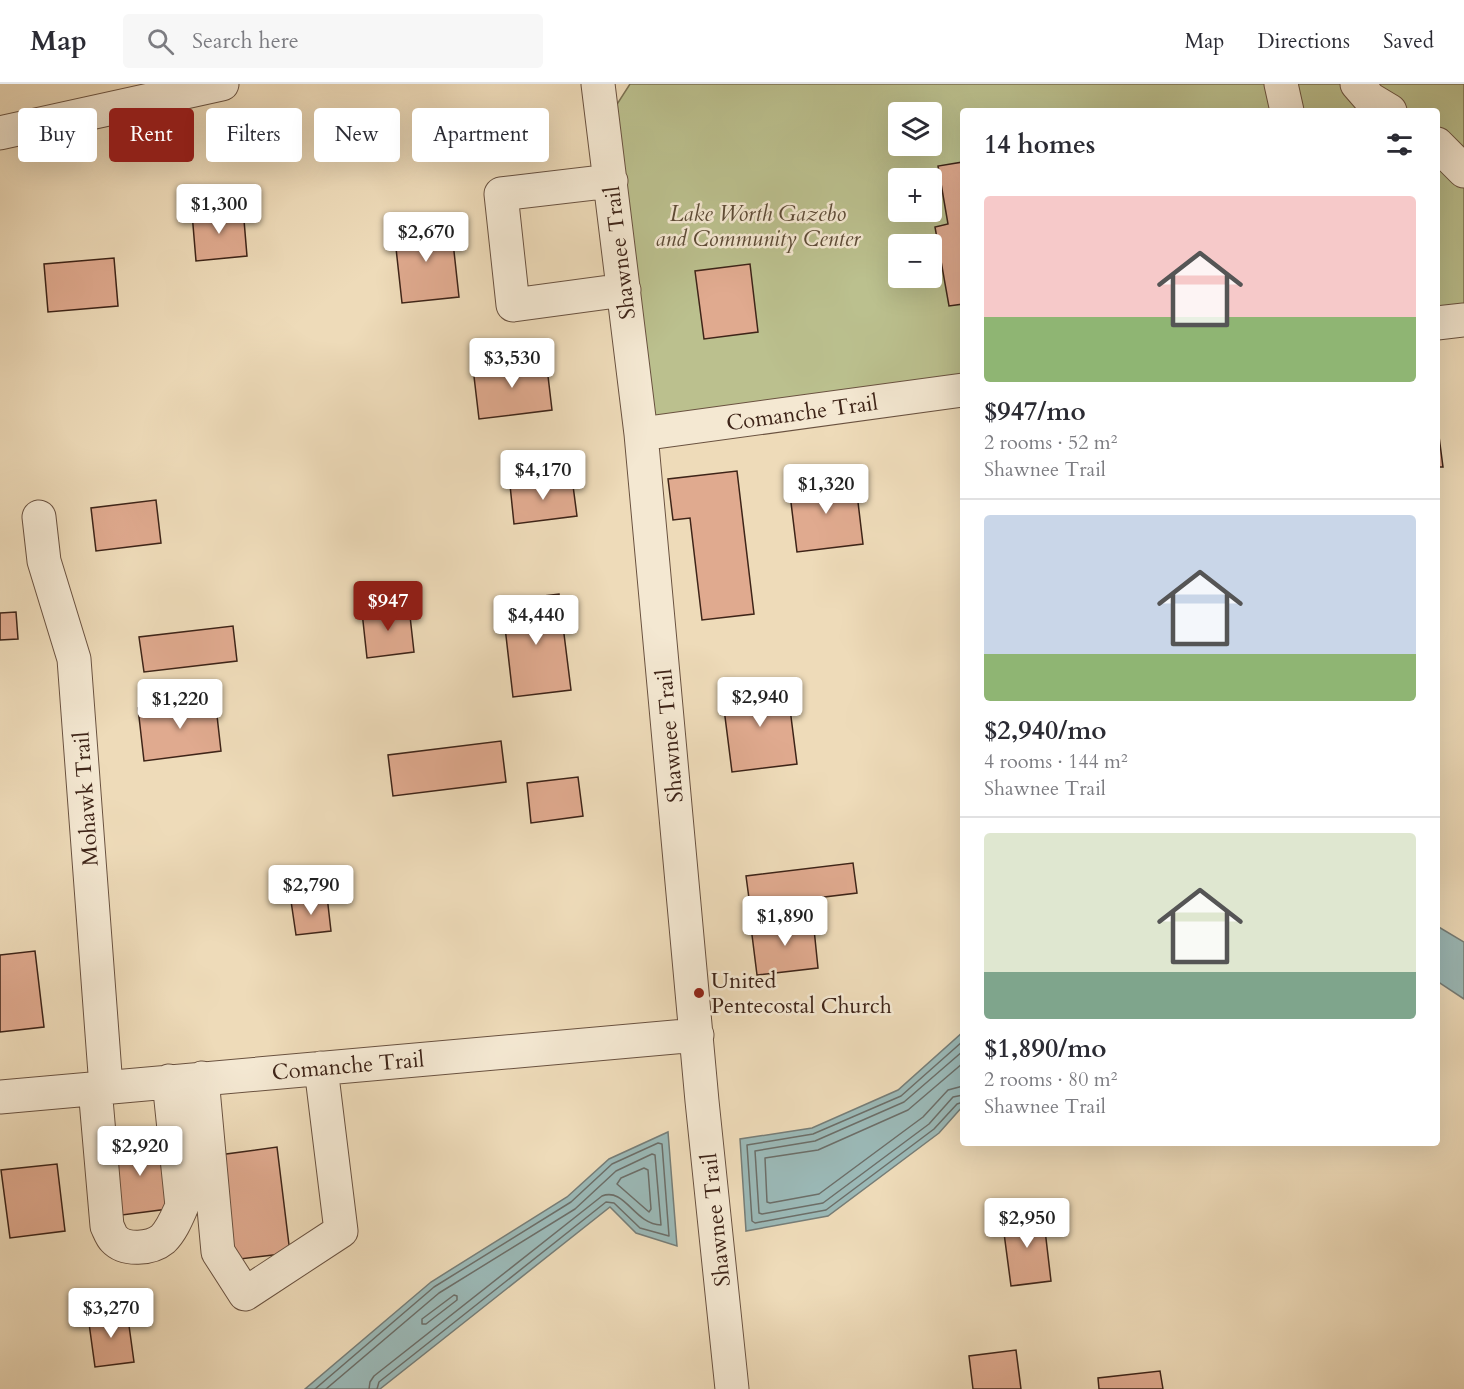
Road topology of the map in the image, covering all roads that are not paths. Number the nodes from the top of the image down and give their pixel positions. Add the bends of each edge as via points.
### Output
1 (222, 84) edge
2 (598, 84) edge
3 (623, 84) edge
4 (1281, 84) edge
5 (1358, 84) edge
6 (1286, 108) edge
7 (1385, 108) edge
8 (603, 126) junction
9 (0, 133) edge
10 (1440, 147) edge
11 (1464, 171) edge
12 (611, 181) junction
13 (624, 290) junction
14 (1464, 320) edge
15 (1440, 324) edge
16 (960, 390) edge
17 (641, 434) junction
18 (39, 517) dead end
19 (697, 1035) junction
20 (321, 1068) junction
21 (202, 1078) junction
22 (169, 1081) junction
23 (100, 1087) junction
24 (0, 1097) edge
25 (732, 1389) edge

1 - 9 street
2 - 8 street, Shawnee Trail
3 - 8 street
4 - 6 street
5 - 7 street via 1370,99
8 - 12 street, Shawnee Trail
10 - 11 street
12 - 13 street, Shawnee Trail
12 - 13 street via 501,194 513,305
13 - 17 street, Shawnee Trail
14 - 15 street
16 - 17 street, Comanche Trail
17 - 19 street, Shawnee Trail
18 - 23 street, Mohawk Trail via 44,561 74,659
19 - 20 street, Comanche Trail
19 - 25 street, Shawnee Trail
20 - 21 street, Comanche Trail
20 - 21 street via 340,1230 244,1294 218,1252
21 - 22 street, Comanche Trail
22 - 23 street, Comanche Trail
22 - 23 street, Mohawk Trail via 182,1206 162,1240 145,1247 114,1240 107,1226
23 - 24 street, Comanche Trail

